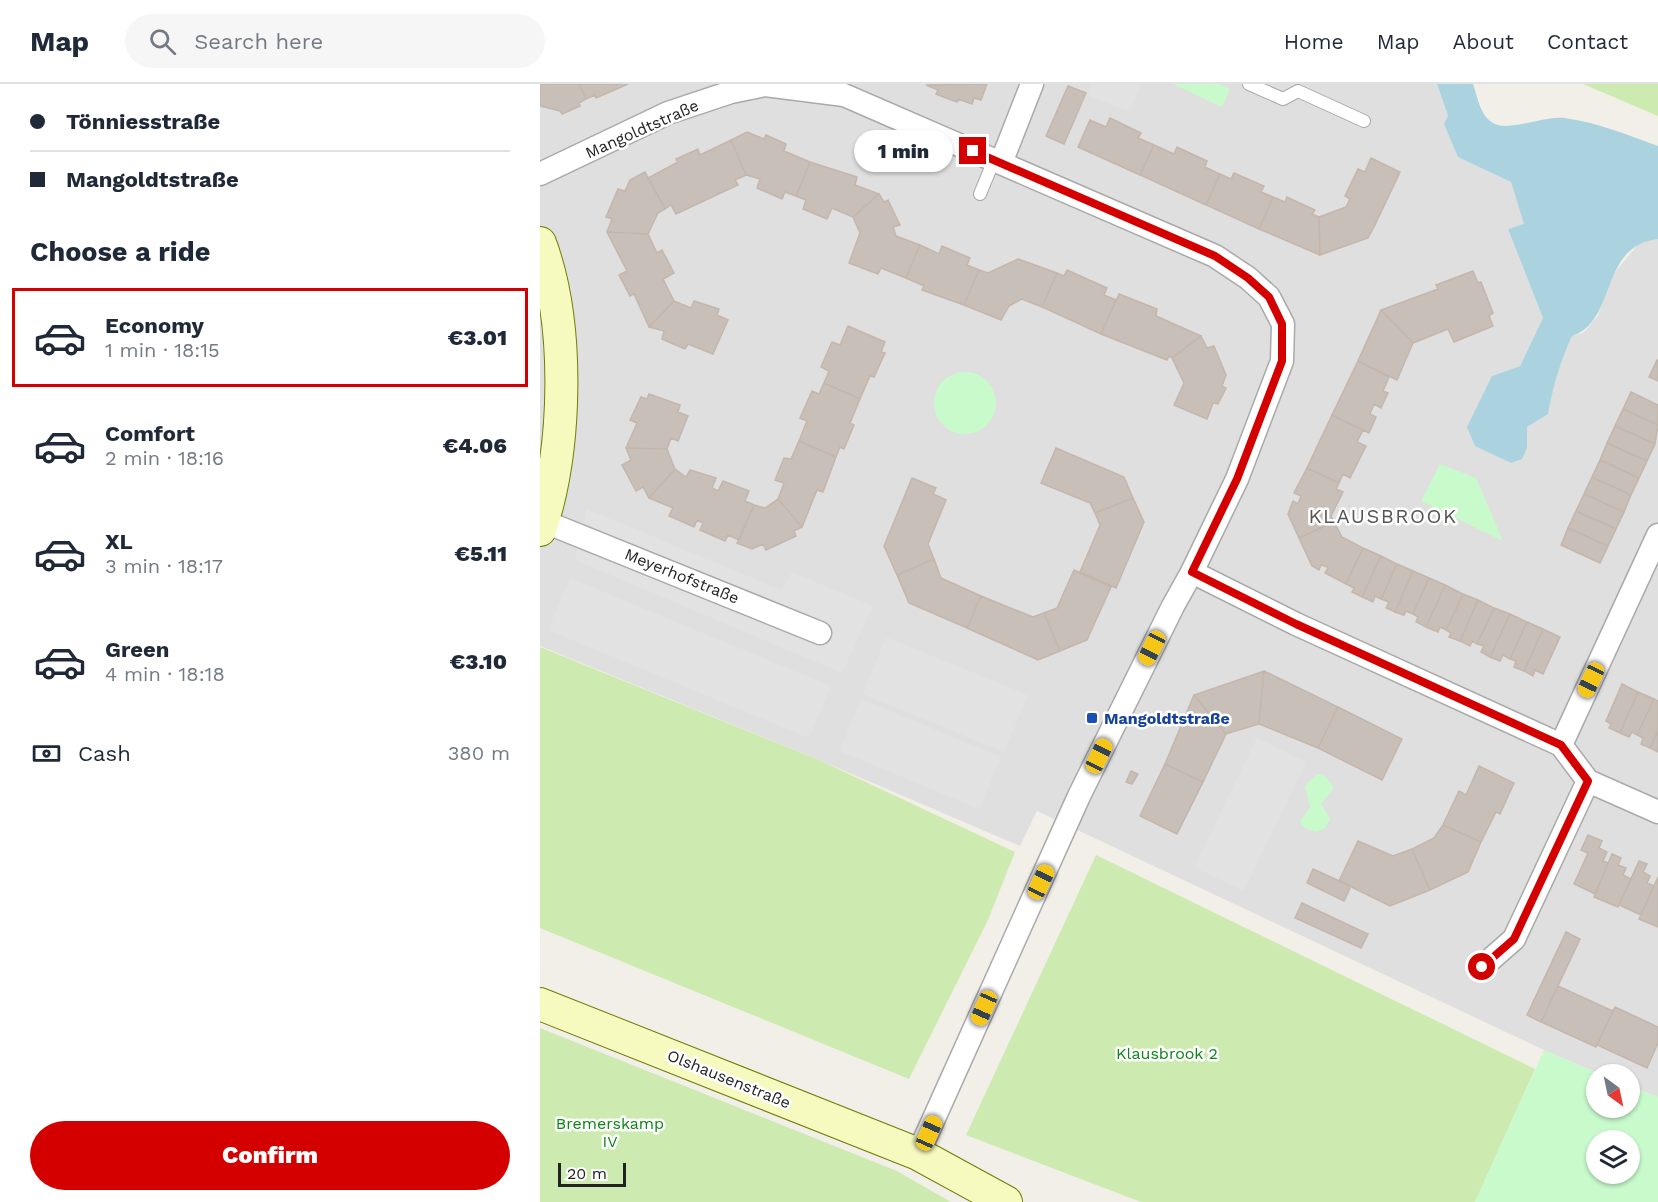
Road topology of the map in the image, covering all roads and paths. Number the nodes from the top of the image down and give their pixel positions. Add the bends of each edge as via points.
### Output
1 (765, 84) edge
2 (1032, 84) edge
3 (1249, 84) edge
4 (1364, 121) dead end
5 (997, 162) junction
6 (540, 174) edge
7 (980, 194) dead end
8 (540, 243) edge
9 (542, 526) edge
10 (1658, 535) edge
11 (1192, 572) junction
12 (820, 633) dead end
13 (1561, 745) junction
14 (1588, 781) junction
15 (1658, 812) edge
16 (1482, 967) dead end
17 (540, 1004) edge
18 (918, 1154) junction
19 (1006, 1202) edge

1 - 5 street, Mangoldtstraße via 844,95
1 - 6 street, Mangoldtstraße via 668,113
2 - 5 street
3 - 4 lane via 1283,99 1298,91
5 - 7 lane
5 - 11 street, Mangoldtstraße via 1215,256 1269,297 1282,324 1282,361 1237,479
8 - 9 street via 558,312 562,405
9 - 12 street, Meyerhofstraße
10 - 13 street
11 - 13 street
11 - 18 street, Mangoldtstraße via 1079,796
13 - 14 street
14 - 15 street
14 - 16 street via 1514,939
17 - 18 street, Olshausenstraße
18 - 19 street, Olshausenstraße

